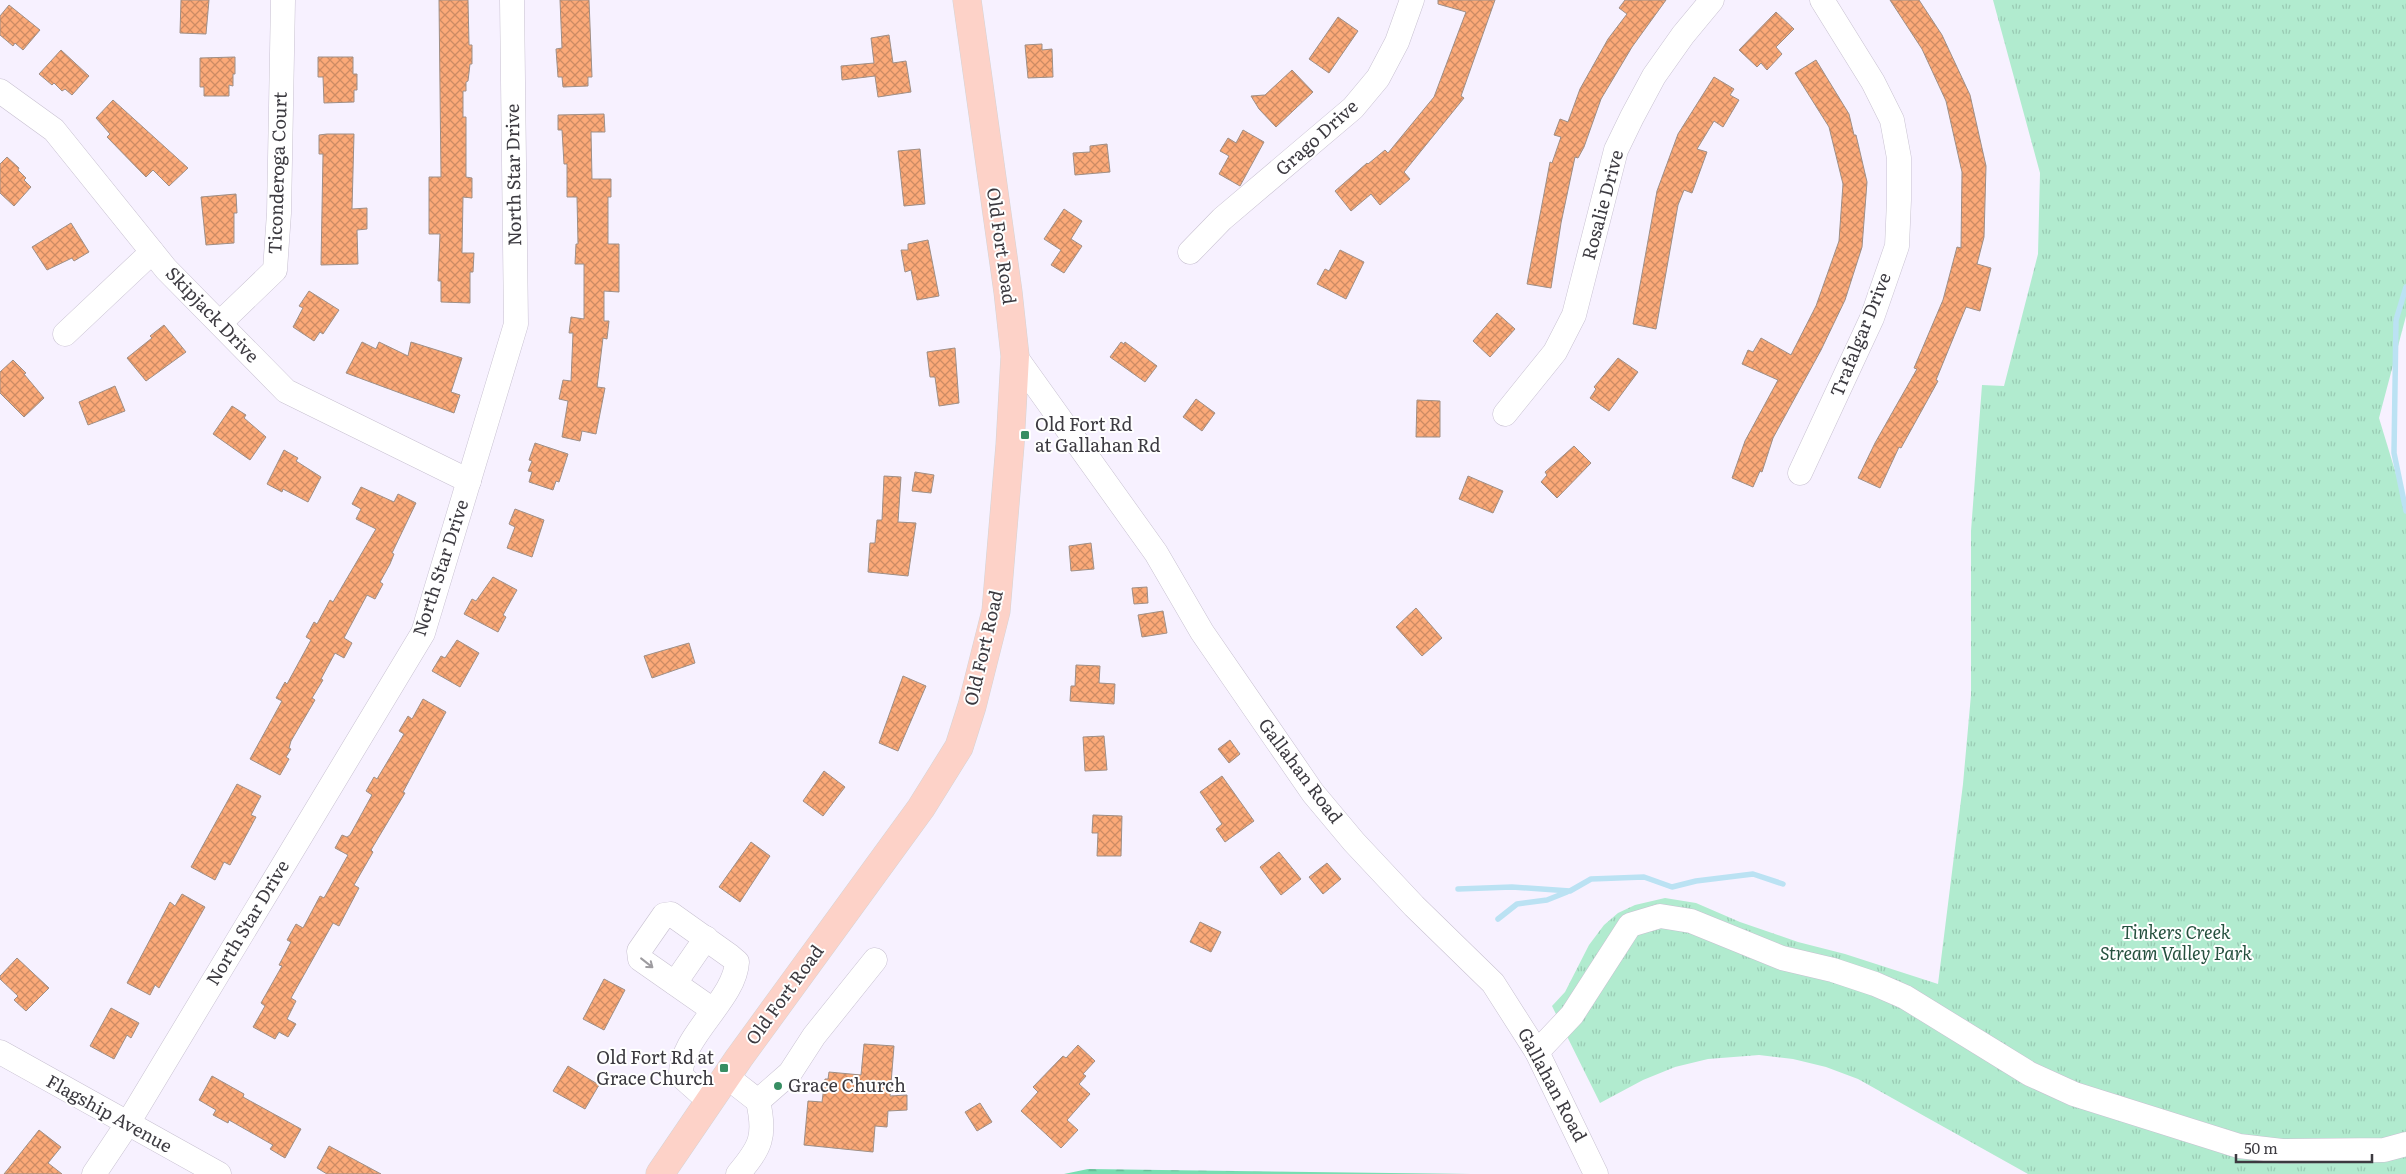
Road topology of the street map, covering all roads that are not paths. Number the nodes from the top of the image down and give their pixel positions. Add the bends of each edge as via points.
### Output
1 (283, 0) edge
2 (512, 0) edge
3 (967, 0) edge
4 (1412, 0) edge
5 (1712, 0) edge
6 (1822, 0) edge
7 (0, 91) edge
8 (152, 252) junction
9 (1190, 252) dead end
10 (220, 324) junction
11 (65, 334) dead end
12 (1014, 356) junction
13 (1506, 414) dead end
14 (1800, 473) dead end
15 (469, 481) junction
16 (706, 938) junction
17 (875, 960) dead end
18 (675, 983) junction
19 (713, 1010) junction
20 (0, 1052) edge
21 (1537, 1052) junction
22 (726, 1076) junction
23 (709, 1101) junction
24 (758, 1101) junction
25 (128, 1123) junction
26 (2406, 1144) edge
27 (94, 1174) edge
28 (219, 1174) edge
29 (660, 1174) edge
30 (738, 1174) edge
31 (1596, 1174) edge

1 - 10 street, Ticonderoga Court via 275,270
2 - 15 street, North Star Drive via 516,324
3 - 12 main road, Old Fort Road
4 - 9 street, Grago Drive via 1397,42 1378,78 1352,108 1222,219
5 - 13 street, Rosalie Drive via 1654,76 1632,117 1616,150 1574,315 1556,352
6 - 14 street, Trafalgar Drive via 1873,82 1892,120 1899,158 1899,200 1896,246 1872,318
7 - 8 street, Skipjack Drive via 54,130
8 - 10 street, Skipjack Drive
8 - 11 street
10 - 15 street, Skipjack Drive via 286,392
12 - 21 street, Gallahan Road via 1156,552 1202,632 1313,792 1414,906 1493,983
12 - 22 main road, Old Fort Road via 996,611 959,747 911,822
15 - 25 street, North Star Drive via 423,633
16 - 18 street
16 -> 18 street via 672,914 664,915 639,951 640,959
16 - 19 street via 737,962 736,973
17 - 24 street via 814,1036 790,1073
18 - 19 street
19 - 23 street via 680,1067 681,1076
20 - 25 street, Flagship Avenue
21 - 26 street via 1572,1015 1630,925 1660,916 1691,921 1782,958 1875,984 1905,997 2030,1074 2074,1094 2239,1146 2282,1151 2384,1150
21 - 31 street, Gallahan Road
22 - 23 main road, Old Fort Road
22 - 24 street
23 - 29 main road, Old Fort Road
24 - 30 street via 763,1136
25 - 27 street, North Star Drive
25 - 28 street, Flagship Avenue

